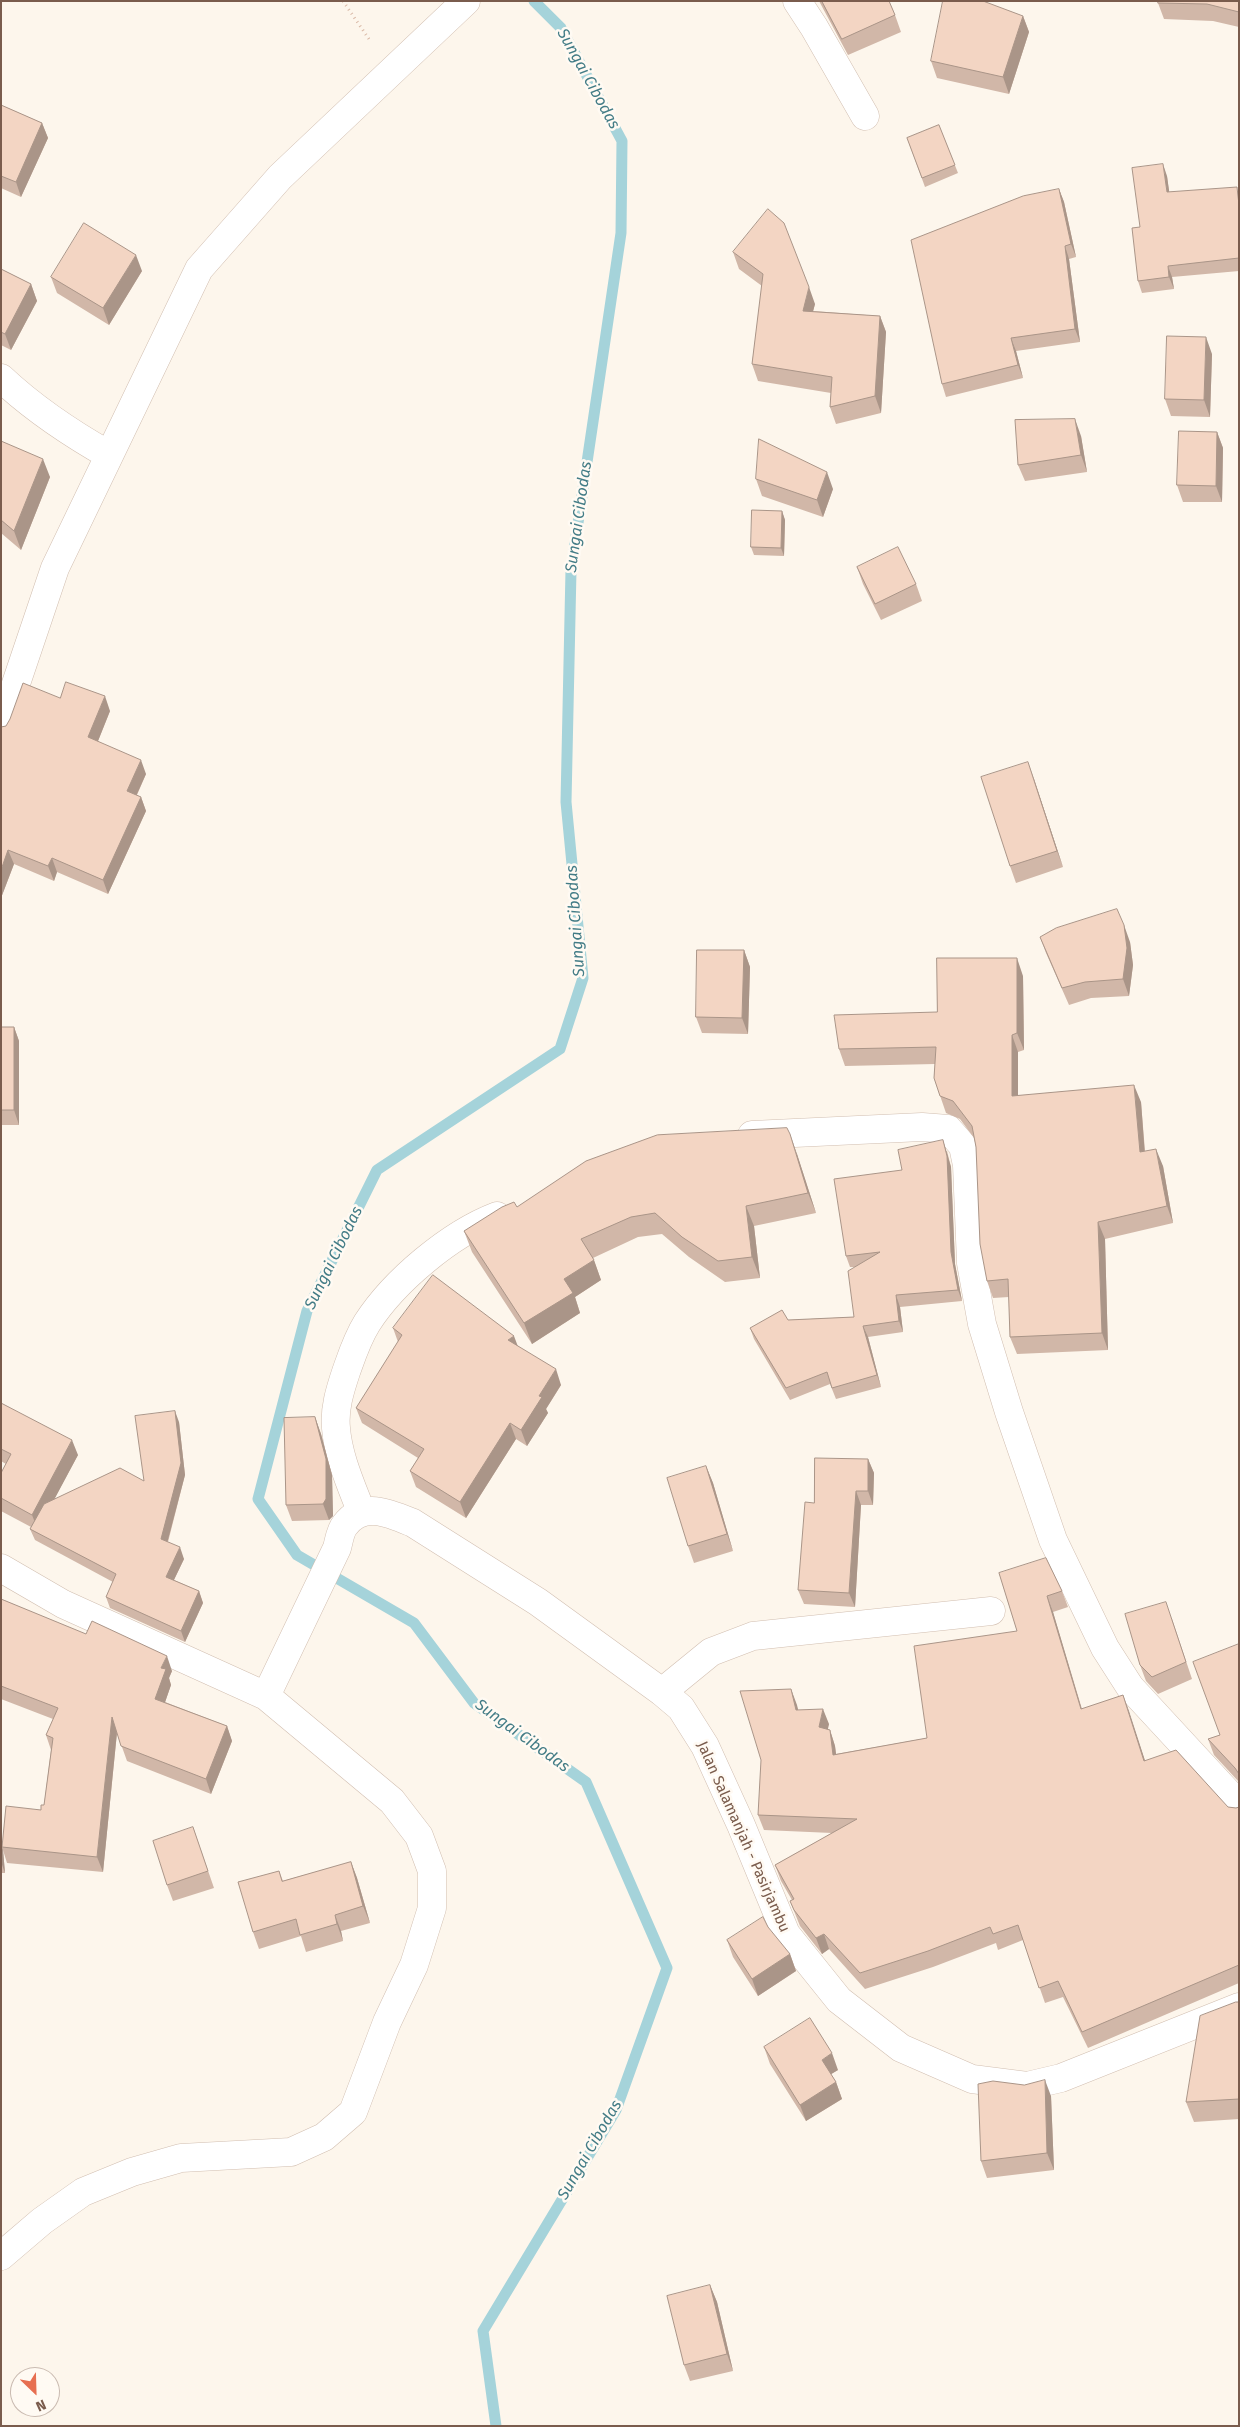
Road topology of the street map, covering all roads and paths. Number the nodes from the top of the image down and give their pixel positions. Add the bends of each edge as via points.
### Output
1 (343, 1) edge
2 (797, 1) edge
3 (456, 10) edge
4 (391, 71) junction
5 (865, 116) dead end
6 (1, 378) edge
7 (109, 455) junction
8 (1, 728) edge
9 (728, 1136) edge
10 (519, 1206) edge
11 (361, 1511) junction
12 (1, 1568) edge
13 (990, 1611) dead end
14 (662, 1692) junction
15 (266, 1696) junction
16 (1239, 1808) edge
17 (1239, 2007) edge
18 (1, 2256) edge

1 - 4 path
2 - 5 street
3 - 4 street
4 - 7 street via 280,177 199,269
6 - 7 street via 40,412
7 - 8 street via 55,568
9 - 16 street via 922,1126 948,1129 962,1146 967,1165 971,1263 982,1324 1053,1540 1105,1648 1130,1688
10 - 11 street via 486,1220 429,1256 375,1312 355,1346 341,1384 336,1429
11 - 14 street, Jalan Salamanjah - Pasirjambu via 391,1514 413,1523 538,1602
11 - 15 street via 344,1526 337,1548
12 - 15 street via 63,1604
13 - 14 street via 753,1636 711,1652
14 - 17 street, Jalan Salamanjah - Pasirjambu via 680,1708 705,1746 786,1934 839,2000 901,2048 972,2079 1027,2086 1061,2078
15 - 18 street via 392,1801 419,1836 432,1871 432,1908 414,1965 387,2022 353,2112 324,2137 290,2152 181,2158 132,2172 83,2192

